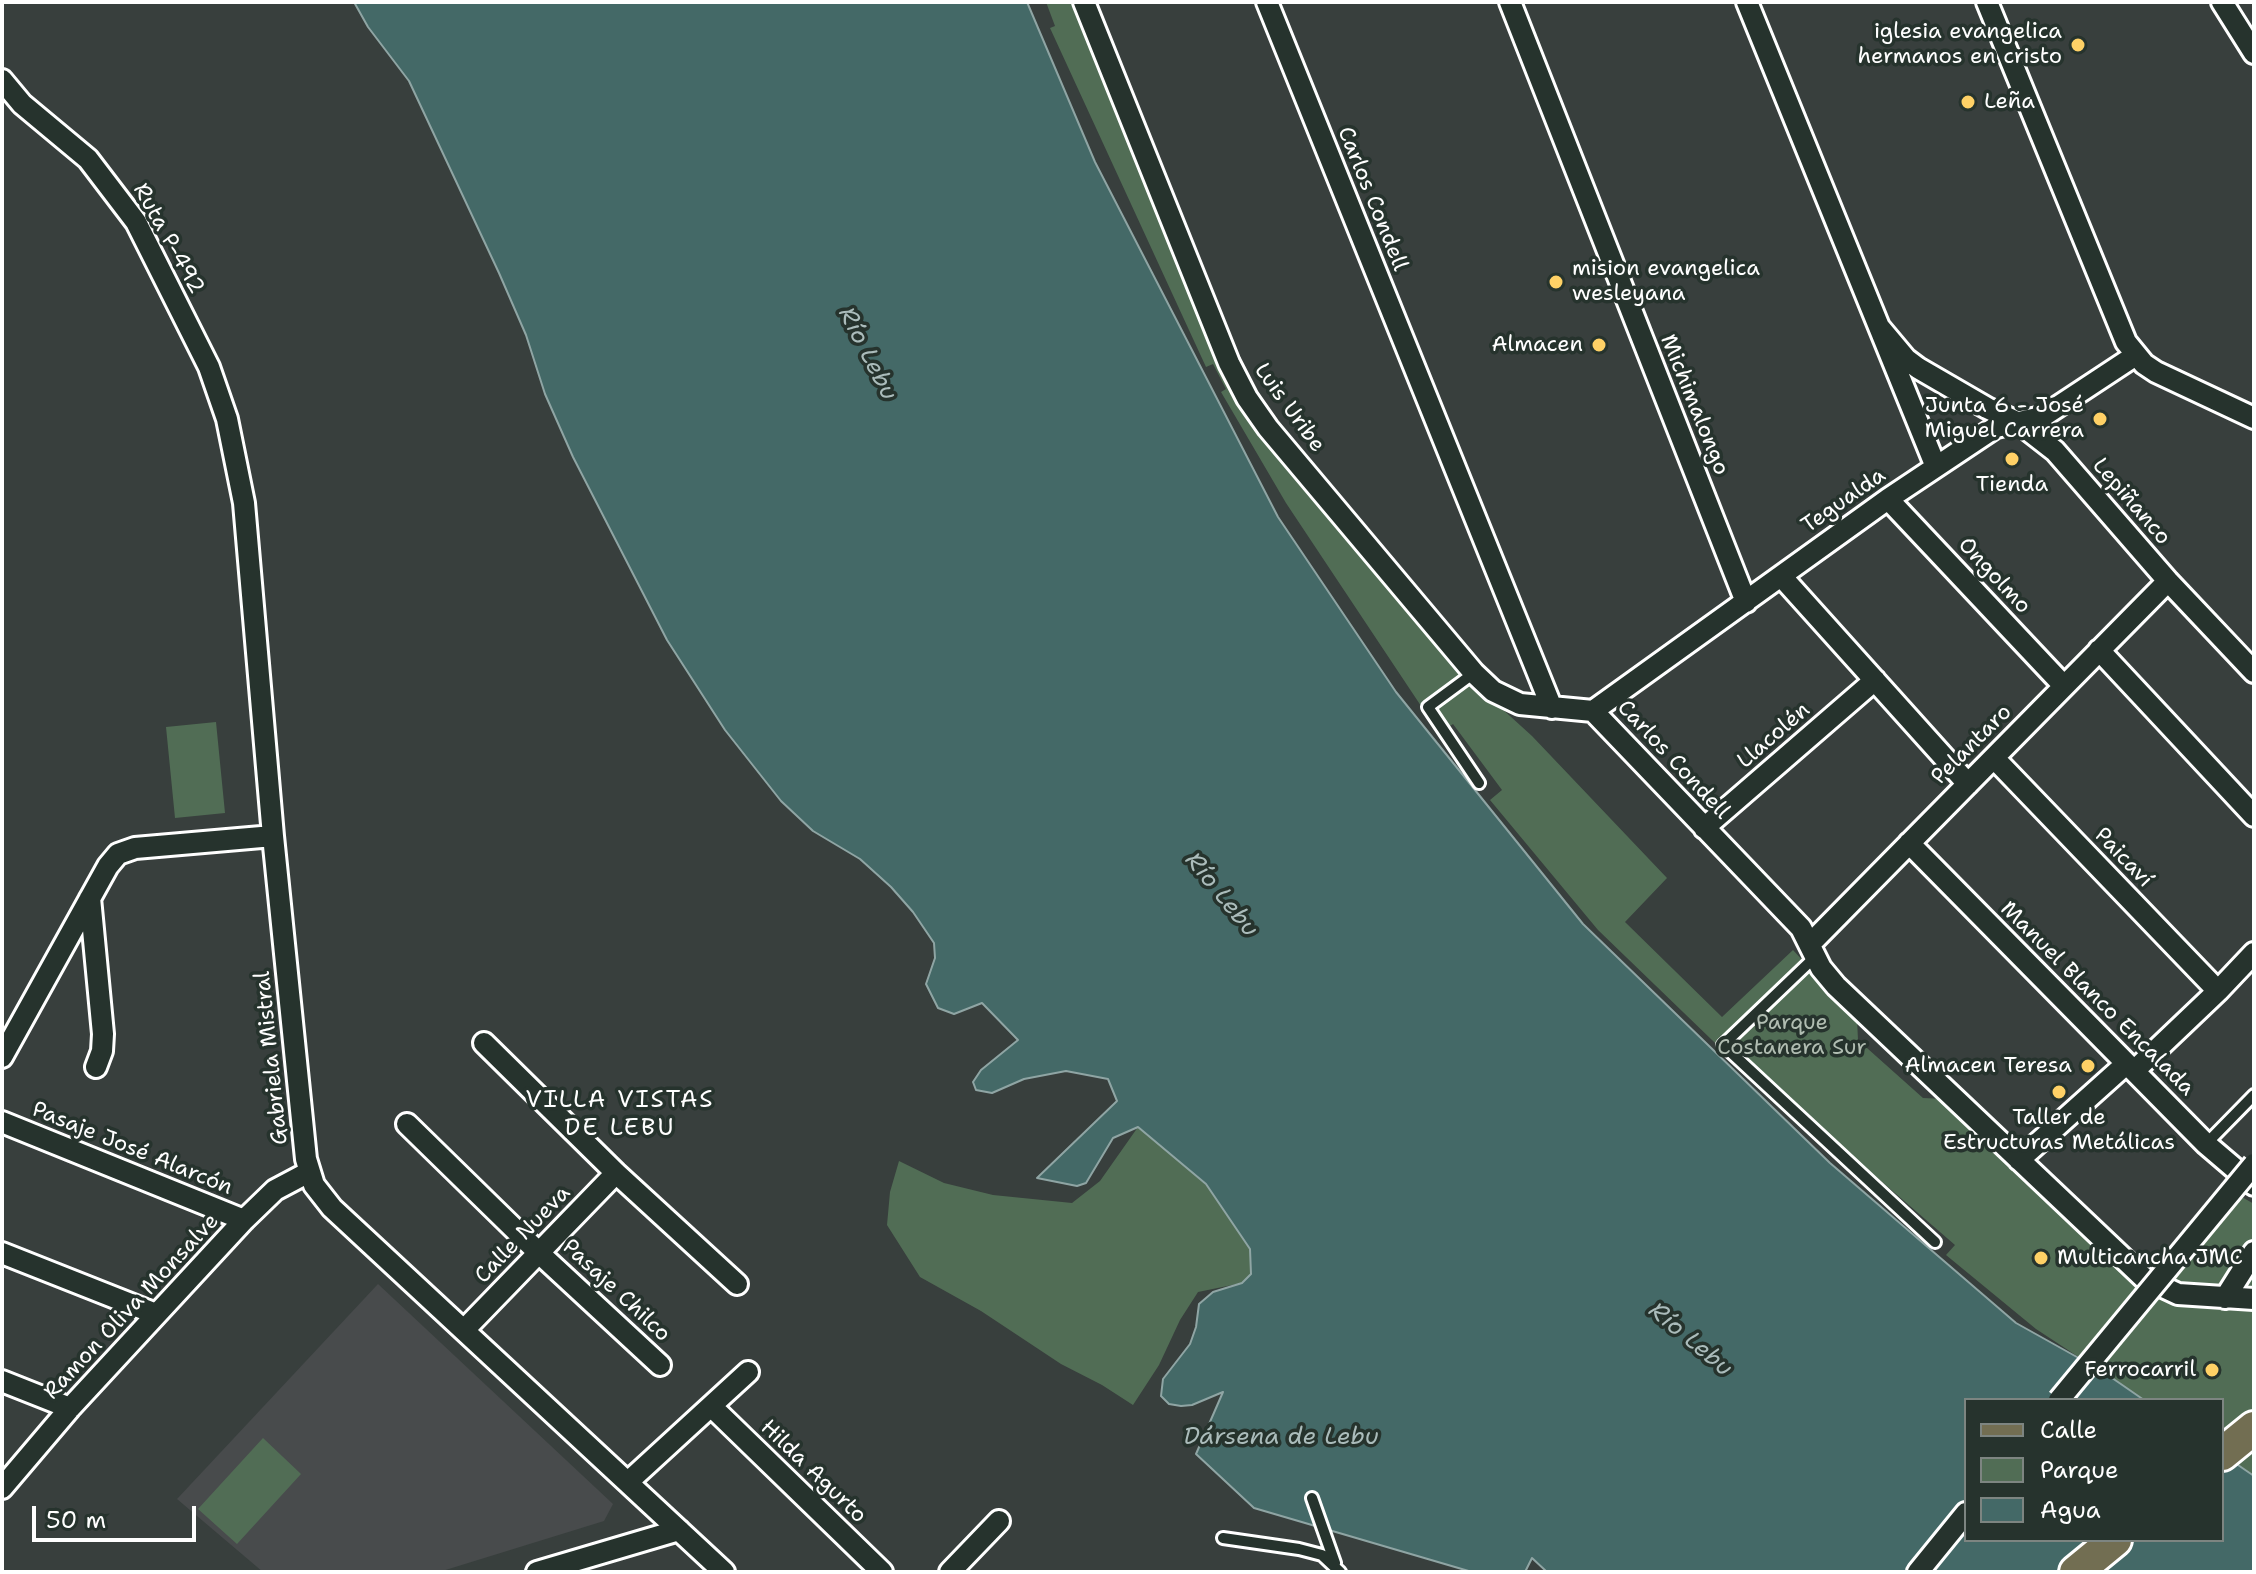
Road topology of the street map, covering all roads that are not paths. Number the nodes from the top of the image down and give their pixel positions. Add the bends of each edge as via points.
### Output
1 (1084, 2) edge
2 (1267, 2) edge
3 (1510, 2) edge
4 (1747, 2) edge
5 (1987, 2) edge
6 (2222, 2) edge
7 (2254, 53) edge
8 (2, 80) edge
9 (1880, 328) junction
10 (2136, 355) junction
11 (209, 367) joint
12 (2254, 418) edge
13 (2019, 423) junction
14 (1936, 467) junction
15 (1888, 499) junction
16 (1781, 576) junction
17 (2168, 581) junction
18 (1746, 602) junction
19 (2099, 650) junction
20 (2254, 672) edge
21 (1474, 673) junction
22 (1875, 680) junction
23 (2064, 686) junction
24 (1552, 708) junction
25 (1593, 711) junction
26 (1994, 758) junction
27 (1479, 783) dead end
28 (1968, 784) junction
29 (2254, 816) edge
30 (1704, 828) junction
31 (273, 836) junction
32 (1909, 843) junction
33 (90, 898) junction
34 (1813, 950) junction
35 (2254, 953) edge
36 (2218, 991) junction
37 (484, 1043) dead end
38 (2, 1057) edge
39 (96, 1067) dead end
40 (2130, 1067) junction
41 (2254, 1095) edge
42 (2, 1122) edge
43 (407, 1124) dead end
44 (2206, 1144) junction
45 (2019, 1160) junction
46 (2254, 1164) edge
47 (309, 1172) junction
48 (616, 1173) junction
49 (2254, 1185) edge
50 (244, 1220) junction
51 (1935, 1242) dead end
52 (2254, 1252) edge
53 (2, 1253) edge
54 (539, 1253) junction
55 (737, 1284) dead end
56 (2225, 1298) junction
57 (2254, 1299) edge
58 (156, 1314) junction
59 (464, 1330) junction
60 (660, 1365) dead end
61 (748, 1372) dead end
62 (2, 1381) edge
63 (2061, 1398) edge
64 (711, 1406) junction
65 (70, 1408) junction
66 (2254, 1428) edge
67 (2224, 1452) edge
68 (628, 1482) junction
69 (2, 1488) edge
70 (1312, 1498) dead end
71 (1964, 1515) edge
72 (999, 1521) dead end
73 (679, 1530) junction
74 (1223, 1538) dead end
75 (2113, 1542) edge
76 (1338, 1569) edge
77 (717, 1570) edge
78 (537, 1572) edge
79 (882, 1572) edge
80 (950, 1572) edge
81 (1918, 1572) edge
82 (2076, 1572) edge

1 - 21 street, Luis Uribe via 1242,390
2 - 24 street, Carlos Condell
3 - 18 street, Michimalongo
4 - 9 street, Lepiñanco
5 - 10 street via 2120,329
6 - 7 street
8 - 11 street, Ruta P-492 via 107,182 150,247
9 - 13 street, Lepiñanco via 1918,368
9 - 14 street, Lepiñanco
10 - 12 street via 2156,372
10 - 13 street, Tegualda via 2042,417
11 - 31 street, Gabriela Mistral via 227,419 244,503
13 - 14 street, Tegualda via 1996,427
13 - 17 street, Lepiñanco via 2055,451
14 - 15 street, Tegualda
15 - 16 street, Tegualda
15 - 23 street, Ongolmo
16 - 18 street, Tegualda
16 - 22 street
17 - 19 street, Pelantaro
17 - 20 street, Lepiñanco
18 - 25 street, Tegualda
19 - 23 street, Pelantaro
19 - 29 street
21 - 24 street, Luis Uribe via 1513,701
21 - 27 lane via 1428,707
22 - 28 street
22 - 30 street, Llacolén
23 - 26 street, Pelantaro
24 - 25 street, Carlos Condell
25 - 30 street, Carlos Condell
26 - 28 street, Pelantaro
26 - 36 street, Paicaví
28 - 32 street, Pelantaro
30 - 34 street, Carlos Condell via 1801,928
31 - 33 street via 127,850 112,859
31 - 47 street, Gabriela Mistral
32 - 34 street, Pelantaro
32 - 40 street, Manuel Blanco Encalada
33 - 38 street
33 - 39 street via 103,1034
34 - 45 street, Carlos Condell via 1836,986
34 - 51 lane via 1723,1045
35 - 36 street
36 - 40 street
37 - 48 street
40 - 44 street, Manuel Blanco Encalada
40 - 45 street
41 - 44 lane
42 - 50 street, Pasaje José Alarcón
43 - 54 street, Pasaje Chilco
44 - 49 street, Manuel Blanco Encalada
45 - 56 street, Carlos Condell via 2144,1278 2178,1294
46 - 63 street, bridge
47 - 50 street, Ramon Oliva Monsalve via 275,1190
47 - 59 street, Gabriela Mistral via 321,1197
48 - 54 street, Calle Nueva
48 - 55 street
50 - 58 street, Ramon Oliva Monsalve
52 - 56 street
53 - 58 street
54 - 59 street, Calle Nueva
54 - 60 street, Pasaje Chilco
56 - 57 street, Carlos Condell
58 - 65 street, Ramon Oliva Monsalve
59 - 68 street, Gabriela Mistral
61 - 64 street
62 - 65 street
64 - 68 street
64 - 79 street, Hilda Agurto
65 - 69 street, Ramon Oliva Monsalve
66 - 67 main road
68 - 73 street, Gabriela Mistral
70 - 76 lane
71 - 81 street
72 - 80 street
73 - 77 street, Gabriela Mistral
73 - 78 street
74 - 76 lane via 1322,1555
75 - 82 main road

